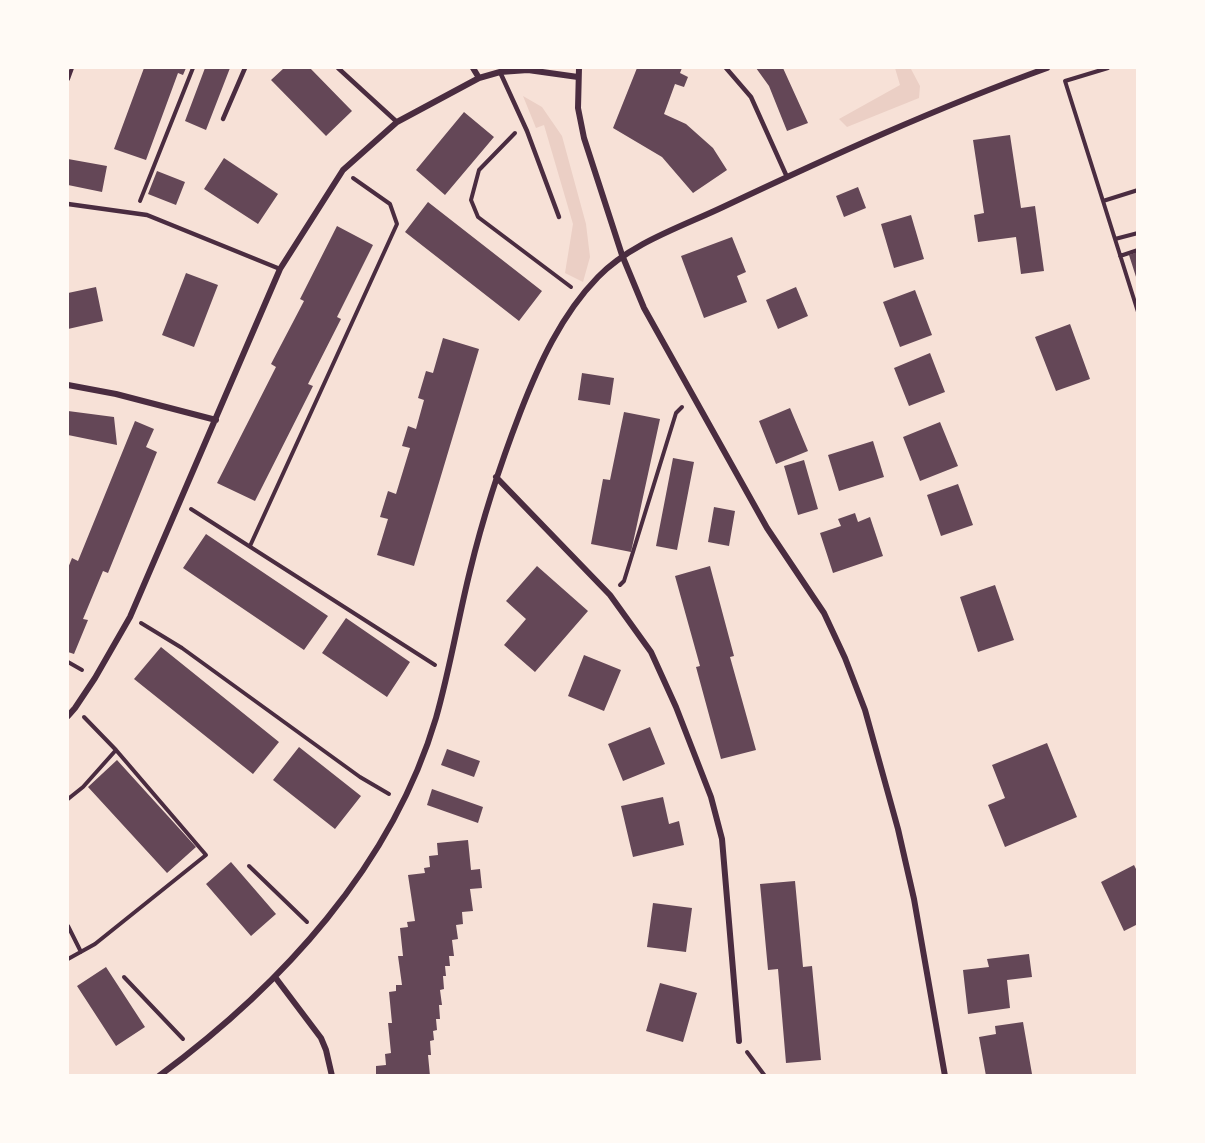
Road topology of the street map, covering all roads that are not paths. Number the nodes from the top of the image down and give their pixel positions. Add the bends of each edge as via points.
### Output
1 (245, 68) edge
2 (338, 68) edge
3 (473, 68) edge
4 (579, 68) edge
5 (726, 68) edge
6 (1047, 68) edge
7 (501, 72) junction
8 (578, 77) junction
9 (478, 78) junction
10 (223, 119) dead end
11 (397, 122) junction
12 (787, 177) junction
13 (68, 204) edge
14 (559, 217) dead end
15 (622, 255) junction
16 (280, 269) junction
17 (68, 385) edge
18 (216, 420) junction
19 (496, 477) junction
20 (68, 716) edge
21 (274, 977) junction
22 (739, 1041) road end
23 (159, 1076) edge
24 (332, 1076) edge
25 (945, 1076) edge

1 - 10 lane
2 - 11 lane
3 - 9 street
4 - 8 street
5 - 12 lane via 751,97
6 - 12 street via 965,99
7 - 8 street via 528,70
7 - 9 street
7 - 14 lane
8 - 15 street via 578,108 584,138
9 - 11 street
11 - 16 street via 343,170
12 - 15 street
13 - 16 lane via 147,214
15 - 19 street via 562,320 530,385
15 - 25 street via 644,308 767,528 824,613 845,658 865,710 898,830
16 - 18 street
17 - 18 street
18 - 20 street via 130,617
19 - 21 street via 470,569 436,719 416,775 382,841 358,877
19 - 22 street via 610,595 651,652 676,707 711,797 722,839
21 - 23 street via 228,1022
21 - 24 street via 321,1038

